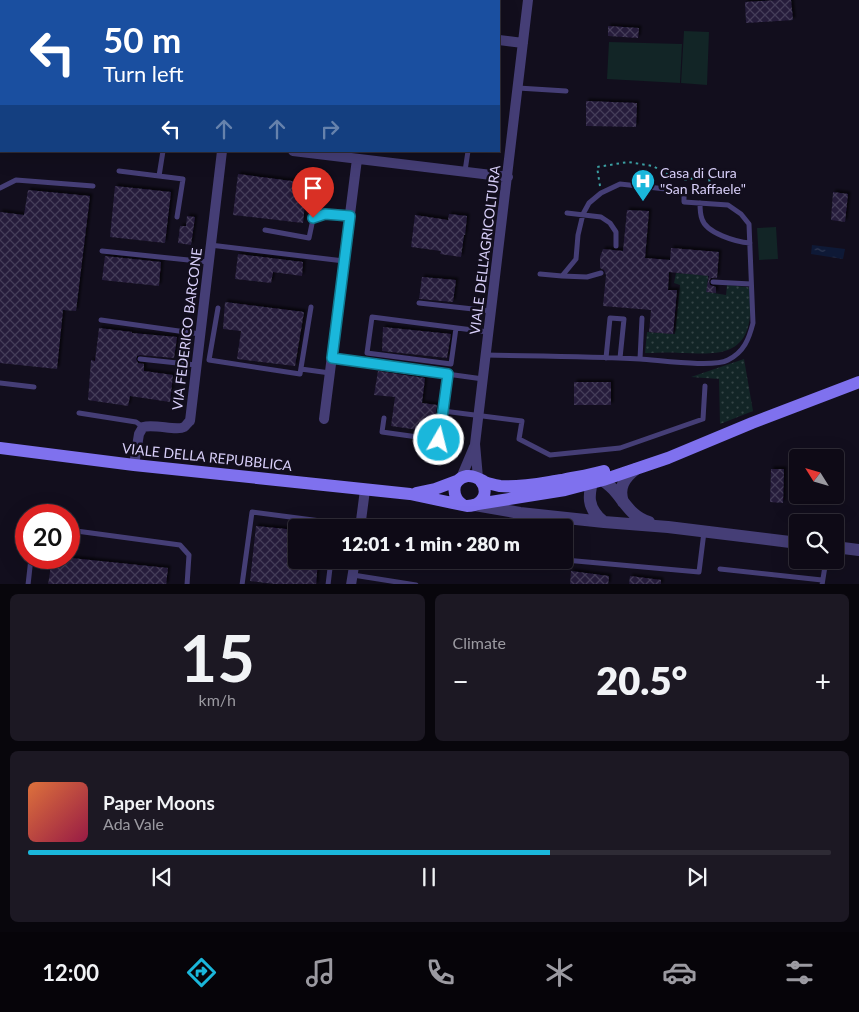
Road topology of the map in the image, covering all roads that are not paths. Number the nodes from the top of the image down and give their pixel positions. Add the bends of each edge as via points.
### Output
1 (528, 0) edge
2 (500, 40) edge
3 (522, 43) junction
4 (518, 88) junction
5 (566, 91) dead end
6 (163, 152) edge
7 (222, 152) edge
8 (309, 152) edge
9 (468, 152) edge
10 (357, 155) edge
11 (119, 171) dead end
12 (465, 172) junction
13 (159, 176) junction
14 (508, 177) junction
15 (93, 186) dead end
16 (0, 188) edge
17 (703, 203) junction
18 (567, 213) dead end
19 (582, 214) junction
20 (350, 216) junction
21 (178, 217) dead end
22 (265, 230) dead end
23 (750, 243) junction
24 (210, 245) junction
25 (616, 246) dead end
26 (102, 251) dead end
27 (344, 261) junction
28 (208, 262) junction
29 (601, 273) dead end
30 (540, 274) dead end
31 (562, 276) junction
32 (713, 282) dead end
33 (751, 284) junction
34 (419, 303) dead end
35 (218, 308) dead end
36 (311, 308) dead end
37 (492, 311) junction
38 (642, 318) dead end
39 (101, 320) dead end
40 (456, 328) junction
41 (489, 332) junction
42 (200, 334) junction
43 (486, 355) junction
44 (332, 358) junction
45 (606, 358) junction
46 (620, 358) junction
47 (140, 359) dead end
48 (640, 359) junction
49 (196, 365) junction
50 (301, 369) junction
51 (330, 373) junction
52 (448, 374) junction
53 (483, 379) junction
54 (859, 382) edge
55 (0, 383) edge
56 (705, 386) dead end
57 (34, 387) dead end
58 (443, 411) junction
59 (79, 413) dead end
60 (479, 416) junction
61 (384, 418) dead end
62 (324, 419) dead end
63 (752, 423) junction
64 (143, 427) junction
65 (475, 444) junction
66 (0, 448) edge
67 (134, 465) junction
68 (636, 469) junction
69 (460, 479) junction
70 (479, 479) junction
71 (596, 479) junction
72 (365, 490) junction
73 (410, 494) junction
74 (472, 505) junction
75 (624, 505) junction
76 (305, 519) edge
77 (361, 519) edge
78 (604, 522) junction
79 (668, 527) junction
80 (80, 531) edge
81 (704, 531) junction
82 (789, 542) edge
83 (844, 548) edge
84 (859, 550) edge
85 (573, 561) edge
86 (30, 569) edge
87 (330, 569) edge
88 (720, 569) dead end
89 (824, 569) edge
90 (352, 580) edge
91 (822, 582) edge
92 (28, 584) edge
93 (187, 584) edge
94 (242, 584) edge
95 (328, 584) edge
96 (416, 584) edge

1 - 3 street, VIALE DELL'AGRICOLTURA
2 - 3 street
3 - 4 street, VIALE DELL'AGRICOLTURA
4 - 5 lane
4 - 14 street, VIALE DELL'AGRICOLTURA
6 - 13 lane
7 - 24 street, VIA FEDERICO BARCONE
8 - 10 street
9 - 12 lane
10 - 12 street
10 - 20 street
11 - 13 lane
12 - 14 street
13 - 21 lane via 182,179
14 - 37 street, VIALE DELL'AGRICOLTURA
15 - 16 lane via 16,180
17 - 19 lane via 684,202 684,191 620,184 601,193
17 - 23 lane via 702,220 707,227 737,241
17 - 23 lane via 728,205 741,214 749,224
18 - 19 lane
19 - 25 lane via 601,217 610,223 616,232
19 - 31 lane via 576,260
20 - 22 lane via 325,214 313,218 309,238
20 - 27 street
23 - 33 lane
24 - 27 lane
24 - 28 street, VIA FEDERICO BARCONE
26 - 28 lane
27 - 44 street
28 - 42 street, VIA FEDERICO BARCONE
29 - 31 lane via 587,278
30 - 31 lane
32 - 33 lane
33 - 48 lane via 749,339 727,361 714,364
34 - 37 lane
35 - 50 lane via 210,360 300,374
36 - 50 lane
37 - 41 street, VIALE DELL'AGRICOLTURA
38 - 48 lane
39 - 42 lane
40 - 40 lane via 372,317 367,353 451,364
40 - 41 lane
41 - 43 street, VIALE DELL'AGRICOLTURA
42 - 49 street, VIA FEDERICO BARCONE
43 - 45 lane
43 - 53 street, VIALE DELL'AGRICOLTURA
44 - 51 street
44 - 52 lane
45 - 46 lane
45 - 46 lane via 610,318 624,319
46 - 48 lane
47 - 49 lane
49 - 64 street, VIA FEDERICO BARCONE via 190,421 179,428
50 - 51 lane
51 - 62 street
52 - 53 lane
52 - 58 lane
53 - 60 street, VIALE DELL'AGRICOLTURA
54 - 63 main road
55 - 57 lane
56 - 60 lane via 703,419 620,448 550,456 519,439 522,421
58 - 60 lane
58 - 61 lane via 439,440 382,432
59 - 64 lane via 136,422
60 - 65 street, VIALE DELL'AGRICOLTURA
63 - 68 main road
63 - 71 main road
64 - 67 street
65 - 69 street, VIALE DELL'AGRICOLTURA
65 - 70 street, VIALE DELL'AGRICOLTURA
66 - 67 main road, VIALE DELLA REPUBBLICA
67 - 72 main road, VIALE DELLA REPUBBLICA
68 - 71 main road
68 - 75 street via 622,486
69 - 70 main road via 468,476
69 - 73 main road, VIALE DELLA REPUBBLICA
69 - 74 main road via 454,494 459,502
70 - 71 main road via 509,486
70 - 74 main road via 483,483 484,496
71 - 74 main road via 566,490
71 - 75 street, VIALE DELLA REPUBBLICA via 617,494
71 - 78 street via 589,492 590,500 596,516
72 - 73 main road, VIALE DELLA REPUBBLICA
72 - 77 street
73 - 74 main road, VIALE DELLA REPUBBLICA
74 - 78 street, VIALE DELLA REPUBBLICA
75 - 79 street, VIALE DELLA REPUBBLICA via 638,518
76 - 94 lane via 252,512
78 - 79 street, VIALE DELLA REPUBBLICA
79 - 81 street, VIALE DELLA REPUBBLICA
80 - 93 lane via 180,545 190,555
81 - 82 street, VIALE DELLA REPUBBLICA
81 - 85 lane via 698,572
83 - 84 street
86 - 92 lane
87 - 95 lane
88 - 91 lane
89 - 91 lane
90 - 96 lane

